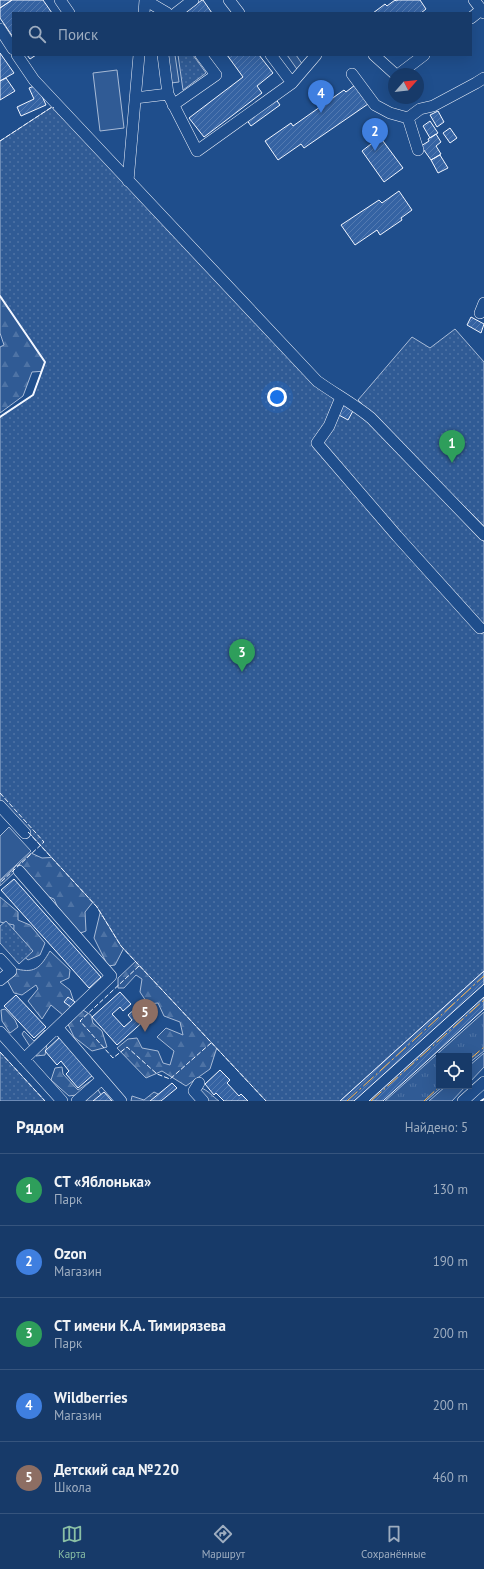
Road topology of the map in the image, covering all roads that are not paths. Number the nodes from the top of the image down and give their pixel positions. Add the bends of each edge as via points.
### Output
1 (60, 0) edge
2 (194, 0) edge
3 (229, 0) edge
4 (474, 0) edge
5 (68, 12) edge
6 (144, 12) edge
7 (165, 12) edge
8 (177, 12) edge
9 (238, 12) edge
10 (483, 12) edge
11 (472, 18) edge
12 (0, 29) edge
13 (12, 47) edge
14 (18, 56) edge
15 (139, 56) edge
16 (163, 56) edge
17 (202, 56) edge
18 (271, 56) edge
19 (315, 56) edge
20 (375, 56) edge
21 (423, 56) edge
22 (388, 68) edge
23 (407, 68) edge
24 (352, 74) dead end
25 (484, 78) edge
26 (292, 83) junction
27 (168, 94) junction
28 (134, 98) junction
29 (173, 106) junction
30 (408, 118) junction
31 (418, 150) dead end
32 (128, 181) junction
33 (342, 398) junction
34 (484, 535) edge
35 (480, 628) dead end
36 (0, 806) edge
37 (25, 833) dead end
38 (19, 871) dead end
39 (0, 959) edge
40 (0, 980) edge
41 (58, 1028) junction
42 (0, 1032) edge
43 (24, 1059) junction
44 (102, 1079) junction
45 (484, 1082) edge
46 (199, 1083) dead end
47 (62, 1101) edge
48 (77, 1101) edge
49 (121, 1101) edge
50 (203, 1101) edge
51 (462, 1101) edge

1 - 5 street
2 - 8 street
3 - 9 street
4 - 10 street
6 - 7 street via 145,0
10 - 11 street
12 - 13 street
14 - 32 street via 34,80
15 - 28 street
16 - 27 street
17 - 29 street via 216,75
18 - 26 street
19 - 26 street
20 - 22 street
21 - 23 street
24 - 30 street via 375,105
25 - 30 street via 433,106 420,109
26 - 29 street via 197,151
27 - 28 street
27 - 29 street
28 - 32 street
30 - 31 street
32 - 33 street via 317,381
33 - 34 street via 371,418
33 - 35 street via 329,426 317,443
36 - 37 street
38 - 41 street via 111,976
39 - 40 street via 11,971
41 - 43 street
41 - 44 street
42 - 43 street
43 - 47 street
44 - 48 street
44 - 49 street
45 - 51 street
46 - 50 street via 194,1091

